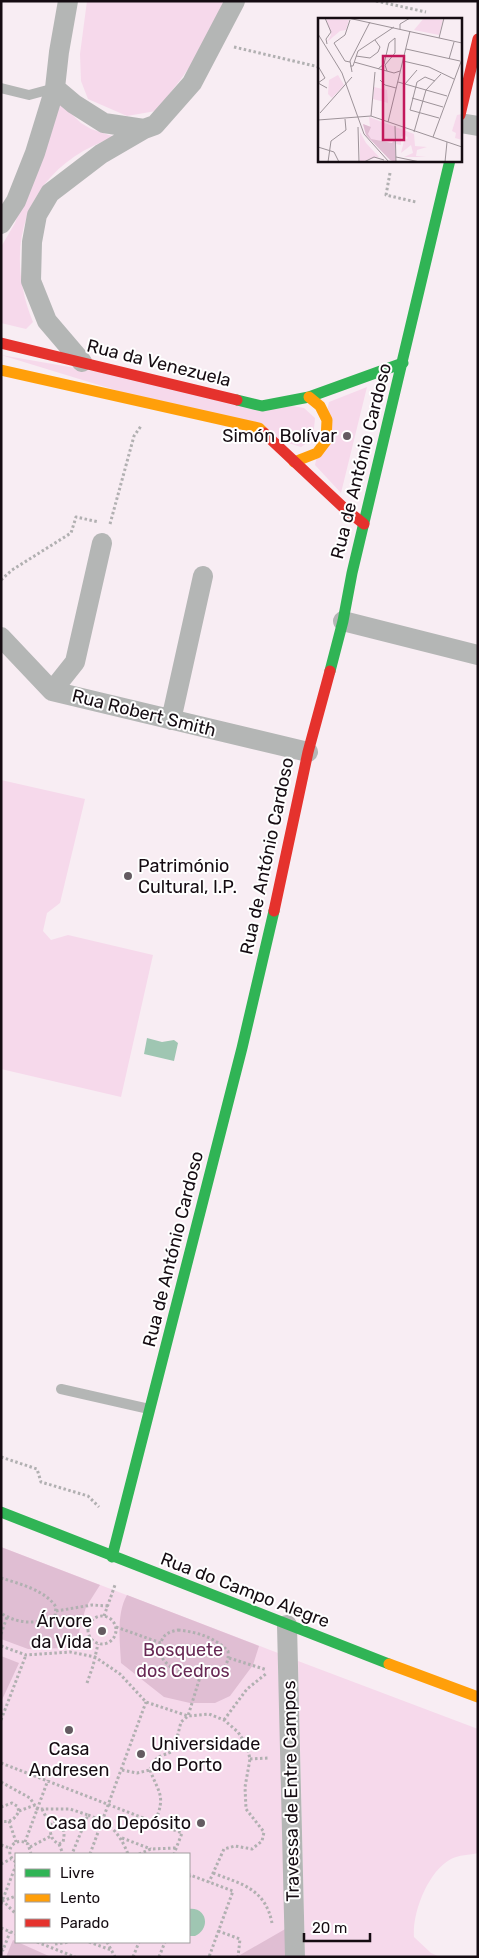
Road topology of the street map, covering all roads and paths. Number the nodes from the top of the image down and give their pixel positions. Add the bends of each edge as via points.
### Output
1 (68, 1) edge
2 (235, 1) edge
3 (376, 1) edge
4 (426, 12) dead end
5 (478, 39) edge
6 (214, 43) junction
7 (318, 67) edge
8 (1, 88) edge
9 (55, 88) junction
10 (462, 107) edge
11 (462, 123) edge
12 (478, 126) edge
13 (144, 129) junction
14 (450, 161) edge
15 (390, 173) dead end
16 (439, 207) junction
17 (1, 224) edge
18 (1, 344) edge
19 (82, 362) junction
20 (403, 363) junction
21 (1, 370) edge
22 (309, 396) junction
23 (154, 405) junction
24 (294, 462) junction
25 (364, 524) junction
26 (102, 543) dead end
27 (203, 576) dead end
28 (1, 580) edge
29 (343, 620) junction
30 (1, 637) edge
31 (478, 655) edge
32 (52, 691) junction
33 (171, 720) junction
34 (308, 752) junction
35 (61, 1388) dead end
36 (150, 1409) junction
37 (1, 1456) edge
38 (101, 1510) dead end
39 (1, 1512) edge
40 (112, 1557) junction
41 (1, 1578) edge
42 (115, 1585) dead end
43 (108, 1606) junction
44 (56, 1611) junction
45 (1, 1613) edge
46 (104, 1616) junction
47 (7, 1617) junction
48 (287, 1626) junction
49 (116, 1627) junction
50 (1, 1634) edge
51 (161, 1643) junction
52 (98, 1644) junction
53 (1, 1646) edge
54 (26, 1655) junction
55 (95, 1657) junction
56 (229, 1658) junction
57 (200, 1677) junction
58 (87, 1683) dead end
59 (478, 1697) edge
60 (146, 1702) junction
61 (188, 1716) junction
62 (1, 1720) edge
63 (224, 1720) junction
64 (274, 1758) dead end
65 (250, 1759) junction
66 (1, 1763) edge
67 (122, 1770) junction
68 (150, 1770) junction
69 (48, 1780) junction
70 (1, 1782) edge
71 (110, 1804) junction
72 (35, 1805) junction
73 (1, 1807) edge
74 (37, 1809) junction
75 (42, 1809) junction
76 (19, 1811) junction
77 (88, 1815) junction
78 (104, 1820) junction
79 (1, 1821) edge
80 (9, 1821) junction
81 (154, 1822) junction
82 (50, 1825) junction
83 (50, 1836) junction
84 (121, 1838) junction
85 (16, 1842) junction
86 (25, 1842) junction
87 (59, 1844) junction
88 (1, 1845) edge
89 (30, 1847) junction
90 (10, 1848) junction
91 (176, 1848) junction
92 (151, 1850) junction
93 (31, 1853) edge
94 (63, 1853) edge
95 (72, 1853) edge
96 (90, 1853) edge
97 (128, 1853) edge
98 (142, 1853) edge
99 (174, 1853) edge
100 (11, 1859) junction
101 (15, 1863) edge
102 (1, 1864) edge
103 (15, 1866) edge
104 (213, 1873) junction
105 (190, 1875) edge
106 (210, 1882) junction
107 (15, 1896) edge
108 (1, 1901) edge
109 (15, 1913) edge
110 (1, 1928) edge
111 (272, 1928) dead end
112 (218, 1931) junction
113 (10, 1932) junction
114 (15, 1934) edge
115 (92, 1943) edge
116 (108, 1943) edge
117 (139, 1943) edge
118 (164, 1943) edge
119 (55, 1945) edge
120 (1, 1949) edge
121 (111, 1950) junction
122 (76, 1957) edge
123 (115, 1957) edge
124 (133, 1957) edge
125 (159, 1957) edge
126 (209, 1957) edge
127 (238, 1957) edge
128 (295, 1957) edge

1 - 9 street
2 - 6 street
3 - 4 path
5 - 10 street
6 - 7 path
6 - 13 street via 192,83 154,126
8 - 9 lane via 29,95
9 - 13 street via 104,123
9 - 17 street via 16,201
11 - 12 street
13 - 19 street via 101,154 50,193 37,215 32,242 31,281 47,321
14 - 16 street, Rua de António Cardoso
15 - 16 path via 386,195
16 - 20 street, Rua de António Cardoso
18 - 19 street, Rua da Venezuela
19 - 22 street, Rua da Venezuela via 262,406
20 - 22 street, Rua da Venezuela
20 - 25 street, Rua de António Cardoso
21 - 23 street
22 - 24 street via 320,406 327,420 326,441 317,453
23 - 24 street via 258,428
23 - 28 path via 134,436 110,524 76,517 71,533
24 - 25 street
25 - 29 street, Rua de António Cardoso
26 - 32 street via 75,662
27 - 33 street
29 - 31 street
29 - 34 street, Rua de António Cardoso
30 - 32 street, Rua Robert Smith
32 - 33 street, Rua Robert Smith
33 - 34 street, Rua Robert Smith
34 - 36 street, Rua de António Cardoso via 242,1048
35 - 36 lane
36 - 40 street, Rua de António Cardoso
37 - 38 path via 37,1469 41,1482 88,1496
39 - 40 street, Rua do Campo Alegre
40 - 48 street, Rua do Campo Alegre
41 - 44 path via 51,1600
42 - 43 path
43 - 44 path via 92,1605
43 - 46 path
44 - 47 path via 55,1616 45,1621
45 - 47 path
46 - 49 path via 111,1619
46 - 52 path via 93,1618 87,1630 90,1639
47 - 50 path
48 - 59 street, Rua do Campo Alegre
48 - 128 street, Travessa de Entre Campos
49 - 51 path
49 - 52 path via 112,1640
51 - 56 path via 170,1632 195,1632 221,1644 228,1651
51 - 57 path via 159,1652 168,1665
52 - 55 path
53 - 54 path
54 - 55 path via 70,1652
54 - 62 path
55 - 58 path
55 - 60 path via 120,1674
56 - 57 path via 225,1668
56 - 63 path via 272,1671 247,1688
57 - 61 path
60 - 61 path
60 - 67 path
61 - 63 path via 209,1714
61 - 68 path via 181,1722 171,1752 156,1757
63 - 65 path via 238,1732 247,1746
64 - 65 path
65 - 104 path via 244,1787 246,1809 264,1832 262,1841 252,1849 235,1846 224,1849
66 - 69 path
67 - 68 path via 138,1773
67 - 71 path
68 - 81 path via 161,1800
69 - 71 path
69 - 74 path
70 - 72 path via 30,1798
71 - 78 path
71 - 81 path
72 - 74 path
72 - 76 path
73 - 76 path via 12,1804
74 - 75 path
74 - 86 path
75 - 77 path via 70,1809
75 - 82 path
76 - 80 path
77 - 78 path
77 - 95 path
78 - 84 path
78 - 96 path
79 - 80 path
80 - 85 path
81 - 91 path via 182,1833
82 - 83 path
82 - 87 path via 53,1821 60,1822 64,1828 63,1842
83 - 87 path
83 - 89 path
84 - 92 path
84 - 97 path
85 - 86 path
85 - 90 path
86 - 89 path
87 - 94 path
88 - 90 path
89 - 93 path
90 - 100 path
91 - 92 path
91 - 99 path
92 - 98 path
100 - 101 path
100 - 102 path
103 - 108 path
104 - 106 path
104 - 111 path via 258,1894 271,1919
105 - 106 path
106 - 112 path via 233,1891
107 - 108 path
108 - 109 path
110 - 113 path
112 - 126 path
112 - 127 path via 240,1939
113 - 114 path
113 - 120 path via 4,1950
115 - 121 path
116 - 121 path
117 - 124 path
118 - 125 path
119 - 122 path
121 - 123 path

